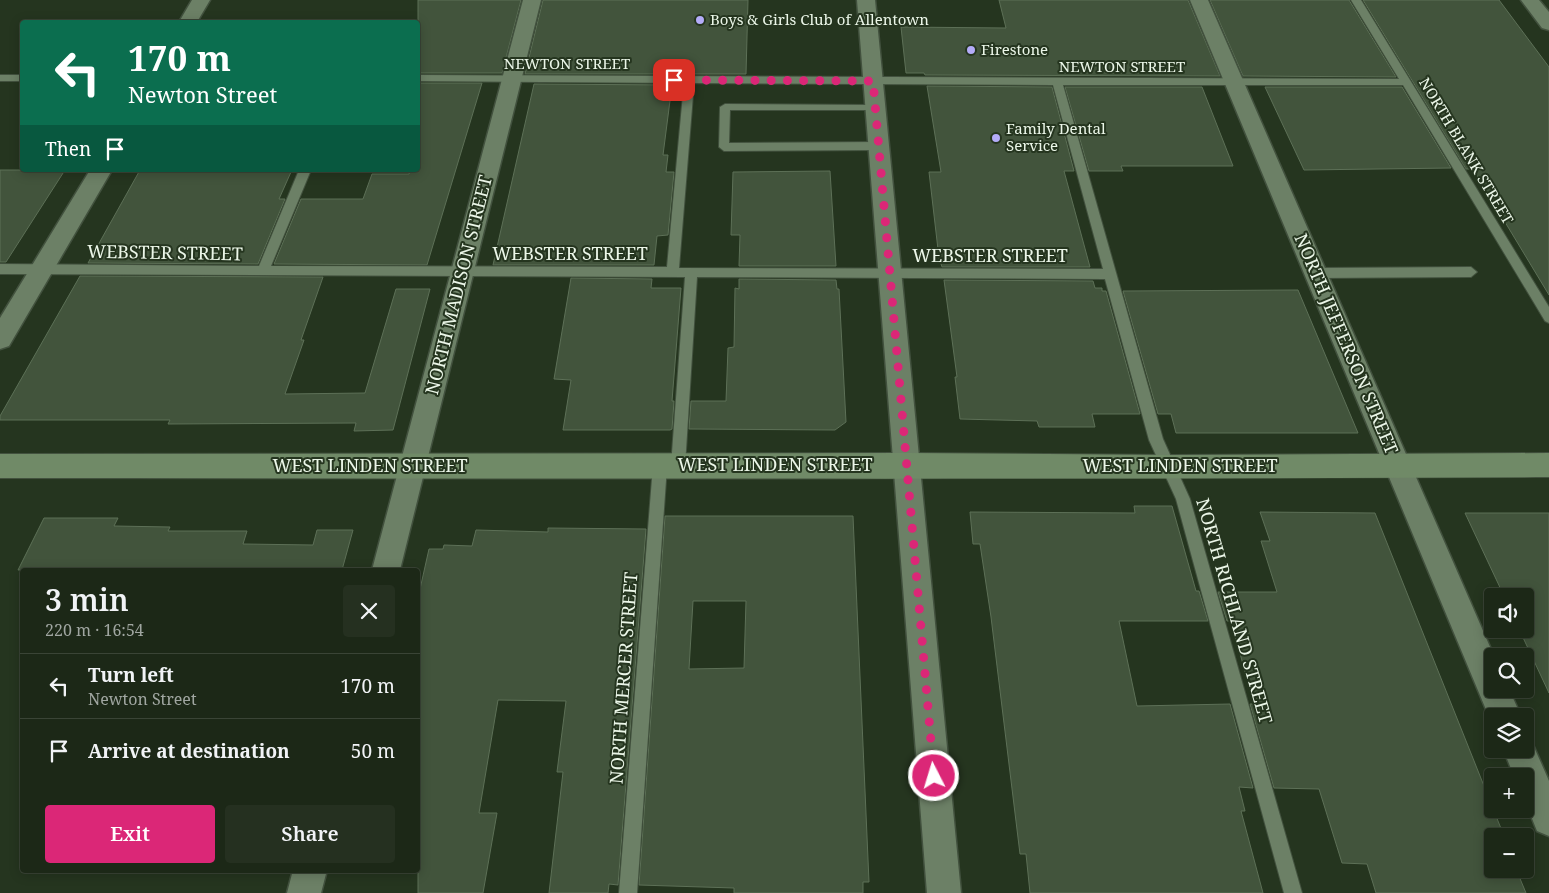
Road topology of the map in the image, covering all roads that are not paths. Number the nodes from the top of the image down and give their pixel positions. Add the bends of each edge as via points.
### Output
1 (201, 0) edge
2 (532, 0) edge
3 (866, 0) edge
4 (1199, 0) edge
5 (1356, 0) edge
6 (1530, 0) edge
7 (189, 20) edge
8 (1549, 24) edge
9 (0, 78) edge
10 (20, 78) edge
11 (420, 78) edge
12 (512, 79) junction
13 (689, 80) junction
14 (873, 81) junction
15 (1057, 82) junction
16 (1235, 82) junction
17 (1407, 82) junction
18 (875, 108) junction
19 (879, 146) junction
20 (100, 172) edge
21 (304, 172) edge
22 (0, 269) edge
23 (42, 269) junction
24 (263, 271) junction
25 (461, 272) junction
26 (673, 272) junction
27 (691, 272) junction
28 (890, 272) junction
29 (1316, 272) junction
30 (1471, 272) dead end
31 (1110, 274) junction
32 (1549, 318) edge
33 (0, 339) edge
34 (907, 465) junction
35 (1549, 465) edge
36 (0, 466) edge
37 (413, 466) junction
38 (669, 466) junction
39 (1397, 466) junction
40 (1170, 467) junction
41 (387, 568) edge
42 (1484, 667) edge
43 (1523, 758) edge
44 (1549, 819) edge
45 (309, 873) edge
46 (304, 893) edge
47 (628, 893) edge
48 (944, 893) edge
49 (1293, 893) edge

1 - 7 street
2 - 12 street, NORTH MADISON STREET
3 - 14 street
4 - 16 street, NORTH JEFFERSON STREET
5 - 17 lane, NORTH BLANK STREET
6 - 8 street
9 - 10 lane
11 - 12 lane, NEWTON STREET
12 - 13 lane, NEWTON STREET
12 - 25 street, NORTH MADISON STREET
13 - 14 lane, NEWTON STREET
13 - 26 lane
14 - 15 lane, NEWTON STREET
14 - 18 street
15 - 16 lane, NEWTON STREET
15 - 31 lane, NORTH RICHLAND STREET
16 - 17 lane, NEWTON STREET
16 - 29 street, NORTH JEFFERSON STREET
17 - 32 lane, NORTH BLANK STREET
18 - 19 street
18 - 19 lane via 725,107 724,147
19 - 28 street
20 - 23 street
21 - 24 lane
22 - 23 lane, WEBSTER STREET
23 - 24 lane, WEBSTER STREET
23 - 33 street
24 - 25 lane, WEBSTER STREET
25 - 26 lane, WEBSTER STREET
25 - 37 street, NORTH MADISON STREET
26 - 27 lane, WEBSTER STREET
27 - 28 lane, WEBSTER STREET
27 - 38 lane, NORTH MERCER STREET
28 - 31 lane, WEBSTER STREET
28 - 34 street
29 - 30 lane
29 - 39 street, NORTH JEFFERSON STREET
31 - 40 lane, NORTH RICHLAND STREET via 1156,440
34 - 38 street, WEST LINDEN STREET
34 - 40 street, WEST LINDEN STREET
34 - 48 street
35 - 39 street, WEST LINDEN STREET
36 - 37 street, WEST LINDEN STREET
37 - 38 street, WEST LINDEN STREET
37 - 41 street, NORTH MADISON STREET
38 - 47 lane, NORTH MERCER STREET
39 - 40 street, WEST LINDEN STREET
39 - 42 street, NORTH JEFFERSON STREET
40 - 49 lane, NORTH RICHLAND STREET via 1183,499
43 - 44 street
45 - 46 street

